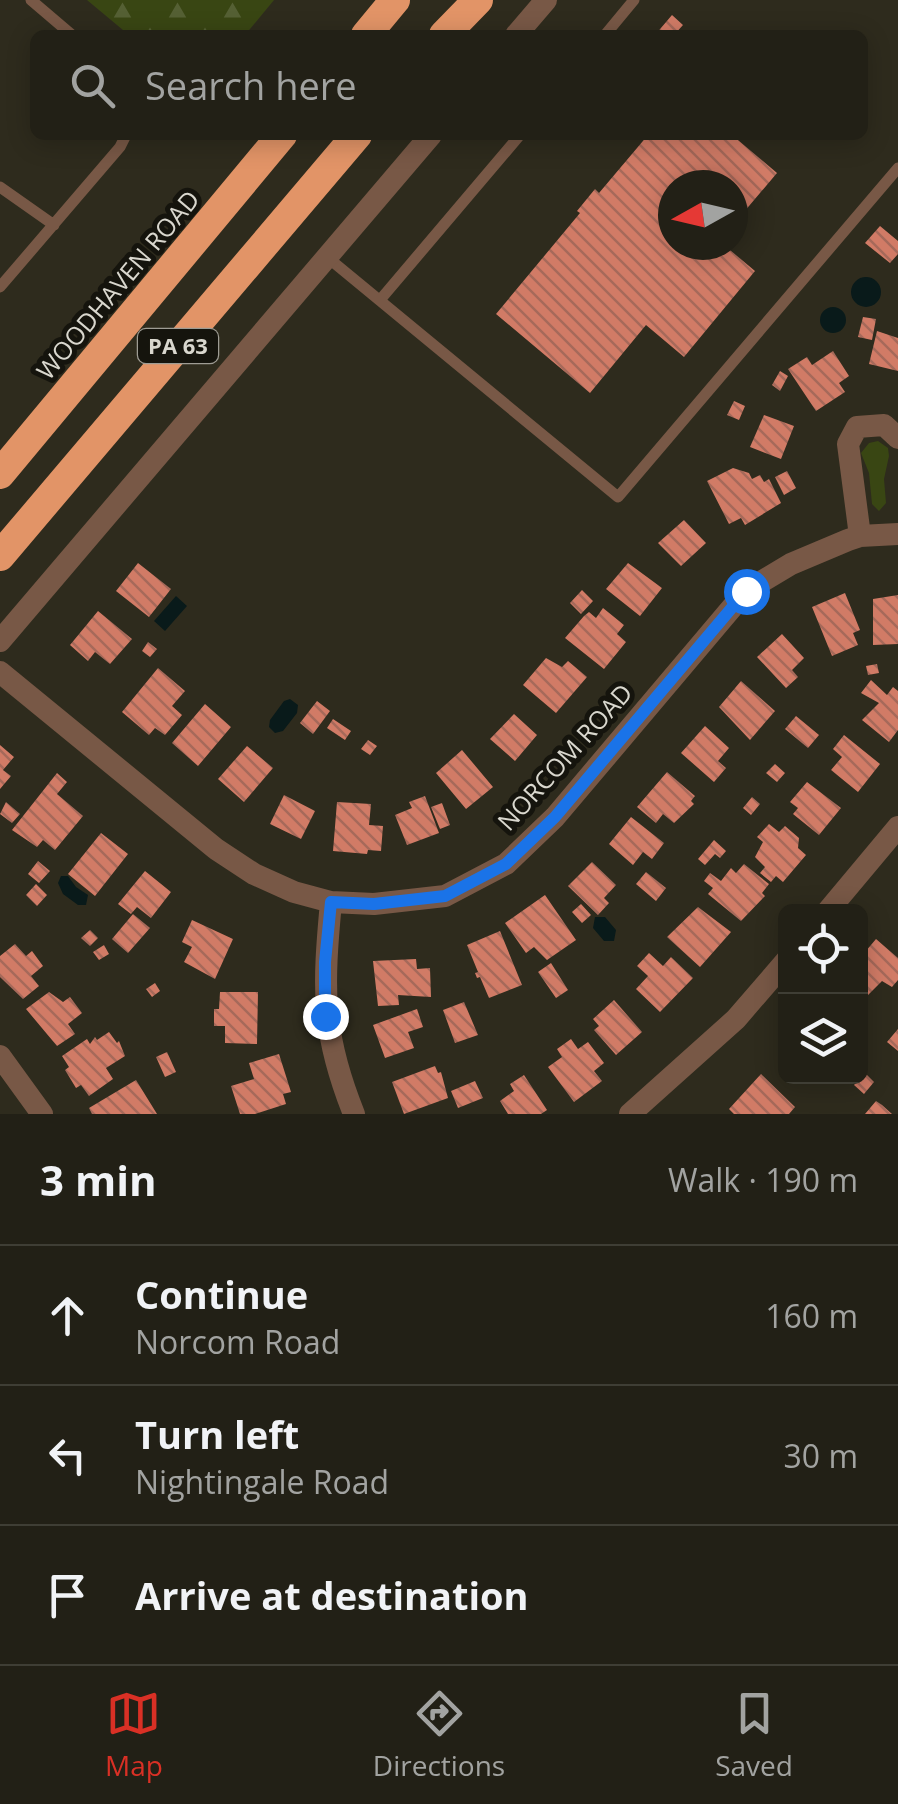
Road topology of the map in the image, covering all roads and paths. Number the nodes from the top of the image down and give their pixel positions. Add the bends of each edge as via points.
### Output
1 (31, 0) edge
2 (395, 0) edge
3 (475, 0) edge
4 (546, 0) edge
5 (634, 0) edge
6 (66, 30) edge
7 (370, 30) edge
8 (447, 30) edge
9 (520, 30) edge
10 (609, 30) edge
11 (124, 140) edge
12 (278, 140) edge
13 (353, 140) edge
14 (427, 140) edge
15 (516, 140) edge
16 (898, 168) edge
17 (0, 187) edge
18 (54, 225) junction
19 (327, 257) junction
20 (0, 287) edge
21 (380, 300) junction
22 (898, 438) edge
23 (0, 474) edge
24 (898, 534) edge
25 (860, 536) junction
26 (0, 556) edge
27 (0, 641) edge
28 (0, 672) edge
29 (898, 827) edge
30 (331, 902) junction
31 (834, 904) edge
32 (778, 970) edge
33 (0, 1056) edge
34 (42, 1114) edge
35 (354, 1114) edge
36 (630, 1114) edge

1 - 6 lane
2 - 7 highway
3 - 8 highway
4 - 9 street
5 - 10 lane
11 - 18 lane
12 - 23 highway, WOODHAVEN ROAD / PA 63
13 - 26 highway, PA 63
14 - 19 street
15 - 21 lane
16 - 21 lane via 618,497
17 - 18 lane
18 - 20 lane
19 - 21 lane
19 - 27 street
22 - 25 street via 884,425 857,427 848,444
24 - 25 street, NORCOM ROAD
25 - 30 street, NORCOM ROAD via 746,591 555,817 506,864 445,896
28 - 30 street, NORCOM ROAD via 216,849 254,874
29 - 31 street
30 - 35 street via 325,1016 335,1068
32 - 36 street via 736,1020
33 - 34 street

